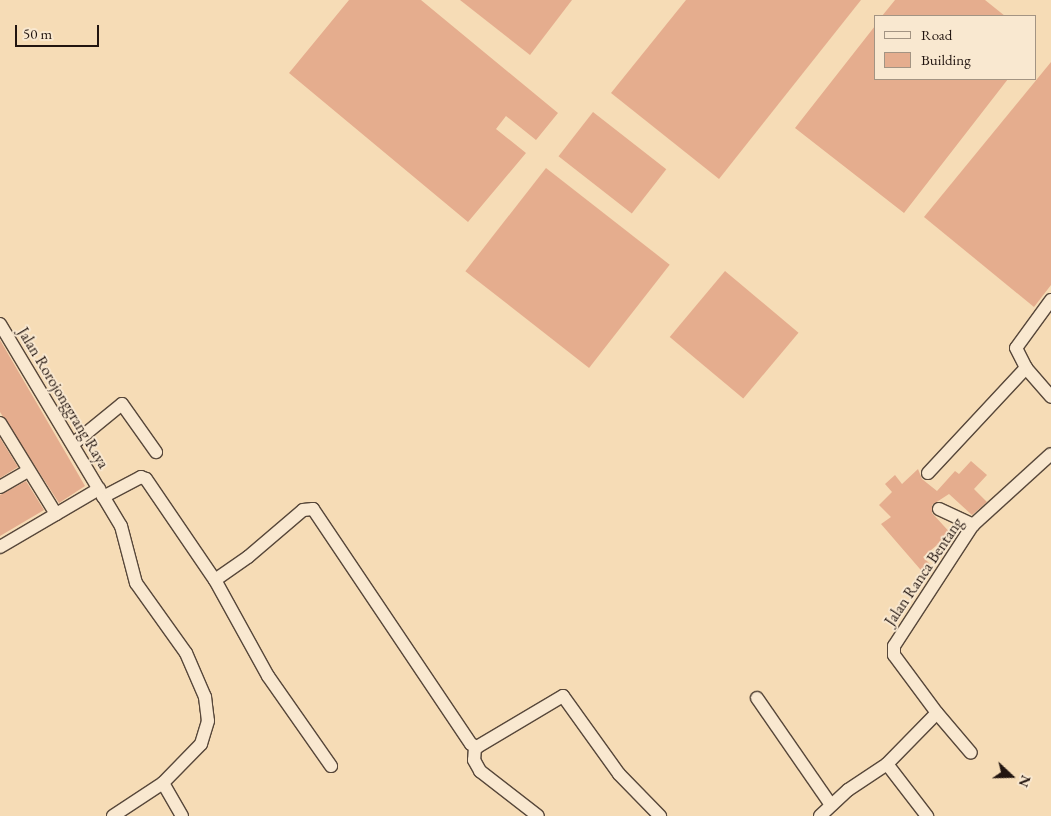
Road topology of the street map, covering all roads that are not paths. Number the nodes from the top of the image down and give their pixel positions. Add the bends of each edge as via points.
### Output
1 (1051, 300) edge
2 (0, 324) edge
3 (1026, 368) junction
4 (1051, 397) edge
5 (1, 428) edge
6 (73, 444) junction
7 (156, 452) dead end
8 (1051, 454) edge
9 (28, 471) junction
10 (928, 473) dead end
11 (0, 487) edge
12 (101, 493) junction
13 (939, 509) dead end
14 (56, 514) junction
15 (973, 525) junction
16 (0, 547) edge
17 (215, 580) junction
18 (757, 698) dead end
19 (938, 713) junction
20 (475, 747) junction
21 (971, 753) dead end
22 (886, 764) junction
23 (331, 766) dead end
24 (164, 784) junction
25 (831, 805) junction
26 (922, 814) edge
27 (113, 816) edge
28 (182, 816) edge
29 (538, 816) edge
30 (660, 816) edge
31 (820, 816) edge

1 - 3 street via 1016,348
2 - 6 street, Jalan Rorojonggrang Raya
3 - 4 street
3 - 10 street
5 - 9 street
6 - 7 street via 122,404
6 - 12 street, Jalan Rorojonggrang Raya
8 - 15 street, Jalan Ranca Bentang
9 - 11 street
9 - 14 street
12 - 14 street
12 - 17 street via 141,476 146,478
12 - 24 street, Jalan Rorojonggrang Raya via 126,536 136,583 193,666 208,710 206,734 201,744
13 - 15 street
14 - 16 street
15 - 19 street, Jalan Ranca Bentang via 894,646 894,655
17 - 20 street via 248,558 303,510 313,509
17 - 23 street via 268,676
18 - 25 street
19 - 21 street, Jalan Ranca Bentang
19 - 22 street
20 - 29 street via 474,760 480,771
20 - 30 street via 563,696 619,774
22 - 25 street
22 - 26 street
24 - 27 street, Jalan Rorojonggrang Raya
24 - 28 street
25 - 31 street

